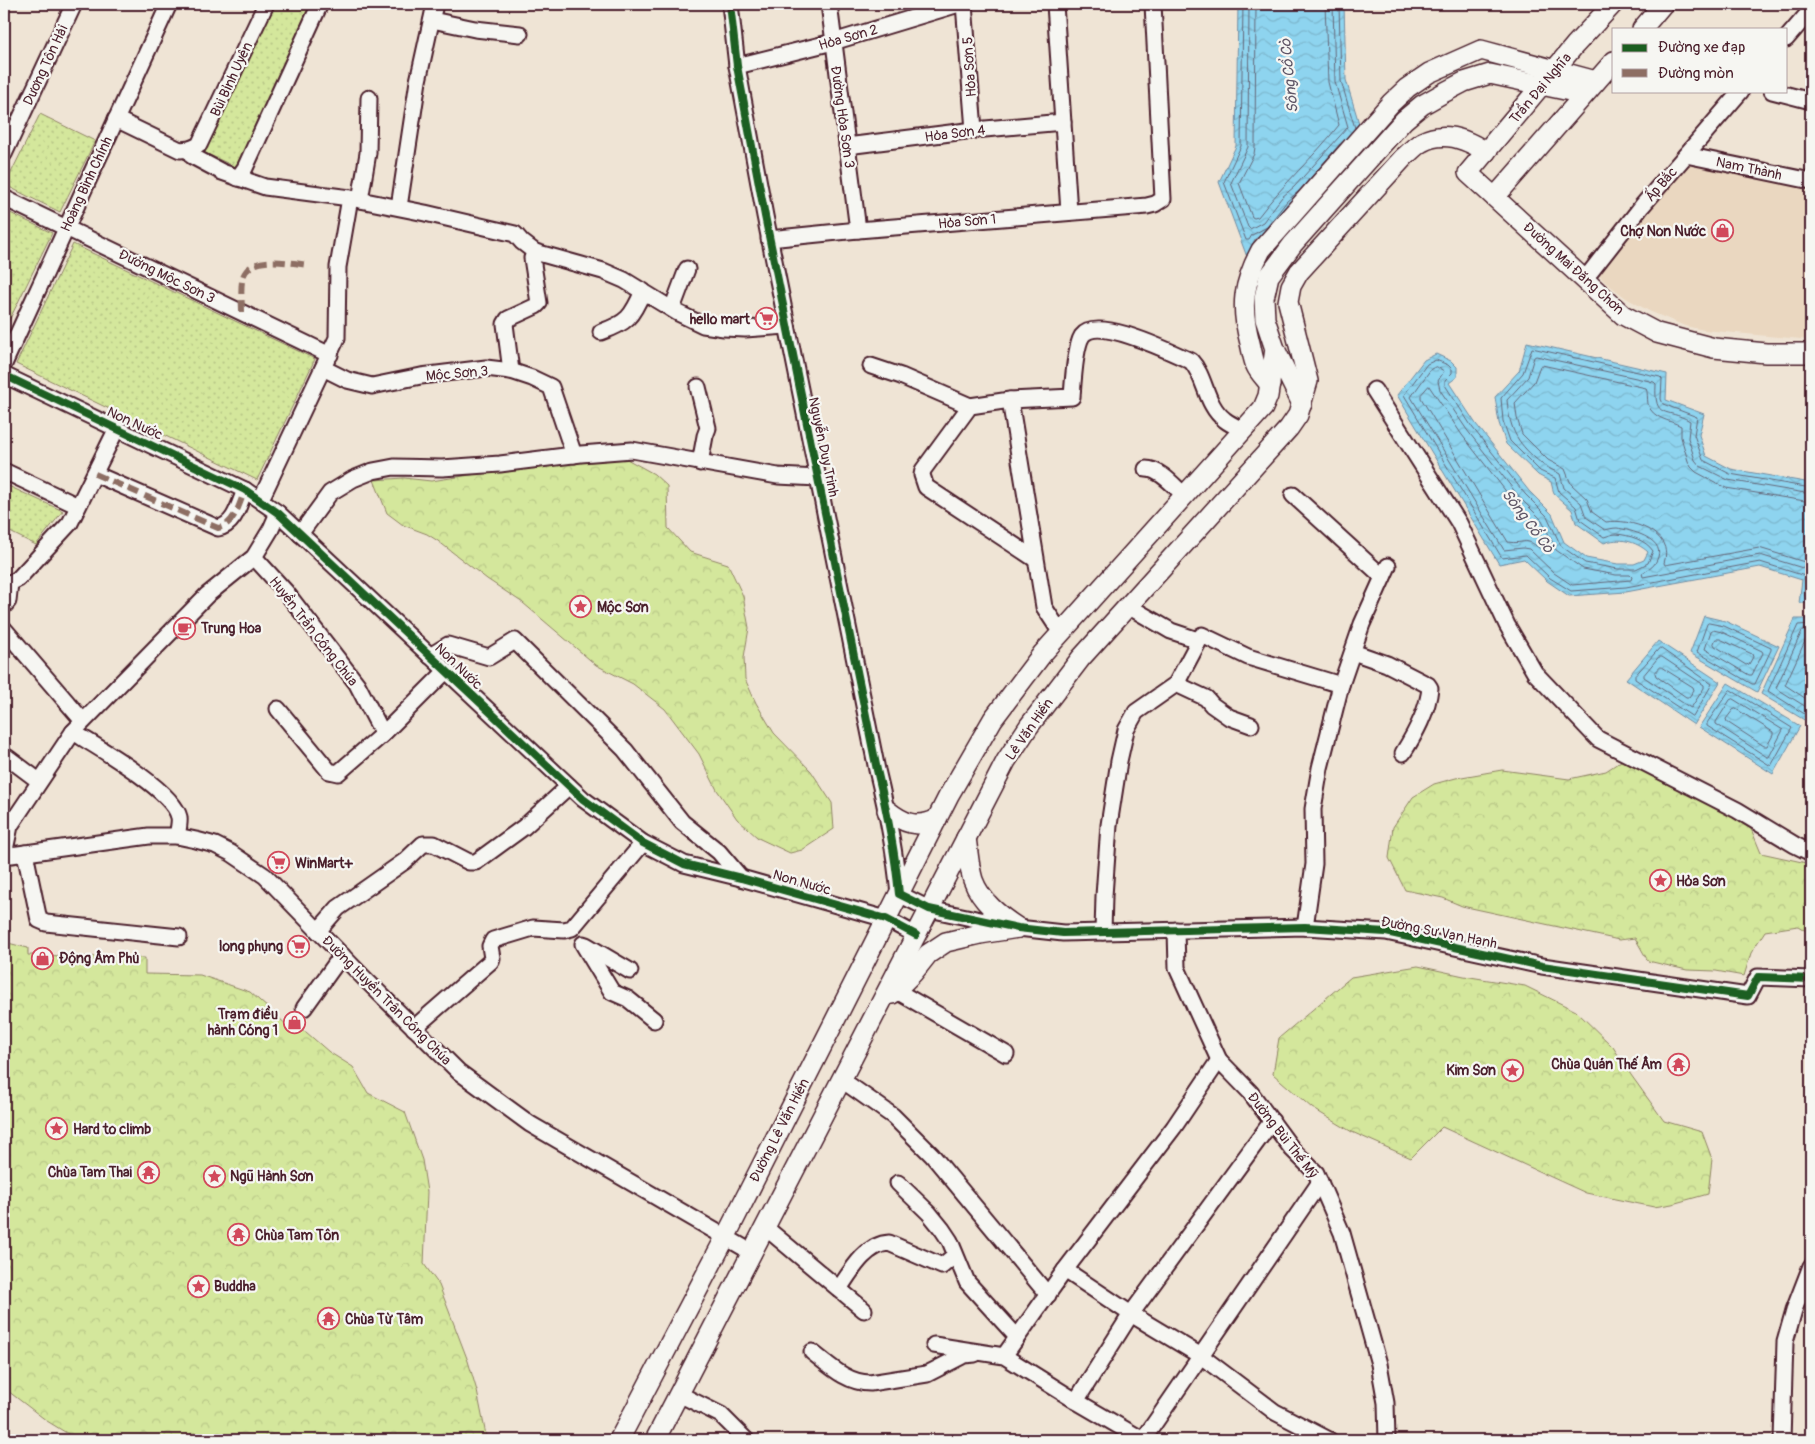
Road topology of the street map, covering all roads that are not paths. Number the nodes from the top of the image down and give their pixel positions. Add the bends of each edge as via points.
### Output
1 (74, 4) edge
2 (169, 4) edge
3 (266, 4) edge
4 (320, 4) edge
5 (435, 4) edge
6 (730, 4) edge
7 (829, 4) edge
8 (959, 4) edge
9 (964, 4) edge
10 (1055, 4) edge
11 (1153, 4) edge
12 (1613, 4) edge
13 (1663, 4) edge
14 (1811, 10) edge
15 (432, 20) junction
16 (1643, 28) edge
17 (520, 34) dead end
18 (1788, 37) edge
19 (833, 42) junction
20 (1612, 63) edge
21 (737, 66) junction
22 (1555, 70) junction
23 (1542, 85) junction
24 (1590, 88) junction
25 (1740, 92) edge
26 (1776, 92) edge
27 (369, 98) dead end
28 (1811, 100) edge
29 (116, 119) junction
30 (1404, 120) junction
31 (1063, 122) junction
32 (974, 130) junction
33 (1422, 142) junction
34 (847, 146) junction
35 (190, 150) junction
36 (1486, 152) junction
37 (4, 154) edge
38 (1686, 155) junction
39 (1468, 173) joint
40 (238, 178) junction
41 (1811, 181) edge
42 (1496, 197) junction
43 (4, 198) edge
44 (355, 199) junction
45 (399, 208) junction
46 (1068, 212) junction
47 (66, 228) junction
48 (858, 230) junction
49 (769, 239) junction
50 (535, 252) junction
51 (687, 269) dead end
52 (1585, 279) junction
53 (642, 291) junction
54 (672, 310) junction
55 (787, 326) junction
56 (601, 332) dead end
57 (1275, 349) junction
58 (1811, 353) edge
59 (326, 361) junction
60 (4, 364) edge
61 (871, 366) dead end
62 (511, 371) junction
63 (4, 375) edge
64 (1270, 385) junction
65 (698, 387) dead end
66 (1374, 390) dead end
67 (1010, 400) junction
68 (1302, 404) junction
69 (970, 406) junction
70 (117, 428) junction
71 (1243, 430) junction
72 (574, 455) junction
73 (700, 463) junction
74 (1146, 470) dead end
75 (4, 471) edge
76 (95, 474) junction
77 (818, 478) junction
78 (245, 490) junction
79 (1184, 495) junction
80 (1293, 495) dead end
81 (261, 500) junction
82 (78, 506) junction
83 (278, 512) junction
84 (300, 534) junction
85 (254, 557) junction
86 (1035, 559) junction
87 (11, 582) edge
88 (4, 606) edge
89 (1128, 606) junction
90 (4, 629) edge
91 (1061, 633) junction
92 (1198, 640) junction
93 (1353, 652) junction
94 (430, 656) junction
95 (446, 671) junction
96 (1176, 684) junction
97 (1341, 685) junction
98 (278, 709) dead end
99 (83, 721) junction
100 (1251, 725) dead end
101 (73, 732) junction
102 (383, 734) junction
103 (1403, 753) dead end
104 (7, 757) dead end
105 (39, 782) junction
106 (569, 786) junction
107 (887, 810) junction
108 (936, 819) junction
109 (177, 836) junction
110 (966, 838) junction
111 (643, 842) junction
112 (25, 853) junction
113 (1811, 853) edge
114 (4, 855) edge
115 (741, 878) junction
116 (900, 894) junction
117 (929, 910) junction
118 (886, 919) junction
119 (1306, 927) junction
120 (1018, 928) junction
121 (558, 930) junction
122 (1176, 930) junction
123 (318, 931) junction
124 (1103, 932) junction
125 (916, 935) junction
126 (179, 937) dead end
127 (584, 944) junction
128 (342, 955) junction
129 (630, 971) dead end
130 (1811, 979) edge
131 (895, 990) junction
132 (880, 1004) junction
133 (304, 1008) dead end
134 (654, 1020) dead end
135 (414, 1028) junction
136 (1006, 1054) dead end
137 (1219, 1060) junction
138 (842, 1080) junction
139 (1272, 1121) junction
140 (1320, 1182) junction
141 (898, 1183) dead end
142 (766, 1228) junction
143 (725, 1238) junction
144 (753, 1253) junction
145 (955, 1255) junction
146 (1811, 1266) edge
147 (1065, 1270) junction
148 (839, 1289) junction
149 (1048, 1295) junction
150 (864, 1310) dead end
151 (1132, 1314) junction
152 (1017, 1337) junction
153 (934, 1345) dead end
154 (812, 1352) dead end
155 (984, 1353) junction
156 (1004, 1356) junction
157 (1201, 1356) junction
158 (679, 1394) junction
159 (1076, 1401) junction
160 (1138, 1439) edge
161 (620, 1440) edge
162 (655, 1440) edge
163 (746, 1440) edge
164 (1329, 1440) edge
165 (1387, 1440) edge
166 (1782, 1440) edge

1 - 37 street, Dương Tôn Hải
2 - 29 street, Hoàng Bình Chính
3 - 35 street, Bùi Bỉnh Uyên via 200,145
4 - 40 street
5 - 15 street
6 - 21 street, Nguyễn Duy Trinh
7 - 19 street, Đường Hỏa Sơn 3
8 - 19 street, Hỏa Sơn 2
9 - 32 street, Hỏa Sơn 5
10 - 31 street
11 - 46 street, Hỏa Sơn 1 via 1163,199 1147,206
12 - 22 main road, Trần Đại Nghĩa
13 - 16 main road
14 - 18 street
15 - 17 street
15 - 45 street via 418,81
19 - 21 street, Hỏa Sơn 2
19 - 34 street, Đường Hỏa Sơn 3
20 - 24 main road
21 - 49 street, Nguyễn Duy Trinh
22 - 23 main road, Trần Đại Nghĩa
22 - 24 main road
22 - 64 main road via 1481,50 1429,72 1391,103 1276,232 1252,267 1244,292 1246,330 1256,366
23 - 24 main road
23 - 30 main road via 1490,74 1464,82 1422,105
23 - 36 main road, Trần Đại Nghĩa
24 - 42 main road
25 - 38 street, Ấp Bắc
26 - 28 street
27 - 44 street via 368,153
29 - 35 street via 180,150
29 - 47 street, Hoàng Bình Chính
30 - 33 main road
30 - 57 main road via 1268,276 1265,319
31 - 32 street, Hỏa Sơn 4
31 - 46 street
32 - 34 street, Hỏa Sơn 4
33 - 36 main road via 1436,137 1451,137 1472,143
33 - 68 main road, Lê Văn Hiến via 1404,157 1305,265 1291,286 1288,302 1308,381
34 - 48 street, Đường Hỏa Sơn 3
35 - 40 street via 192,156
36 - 39 main road, Trần Đại Nghĩa
38 - 41 street, Nam Thành
38 - 52 street, Ấp Bắc
39 - 42 main road, Đường Mai Đăng Chơn
40 - 44 street via 265,187
42 - 52 main road, Đường Mai Đăng Chơn
43 - 47 street, Đường Mộc Sơn 3
44 - 45 street
44 - 59 street via 338,267 338,329 335,345
45 - 50 street via 515,234
46 - 48 street, Hỏa Sơn 1
47 - 59 street, Đường Mộc Sơn 3
47 - 60 street, Hoàng Bình Chính
48 - 49 street, Hỏa Sơn 1
49 - 55 street, Nguyễn Duy Trinh
50 - 53 street via 603,271
50 - 62 street via 532,258 539,303 508,319 505,324
51 - 54 street
52 - 58 main road, Đường Mai Đăng Chơn via 1624,315 1657,333 1714,348
53 - 54 street
53 - 56 street via 629,319
54 - 55 street via 703,325 724,328
55 - 77 street, Nguyễn Duy Trinh
57 - 64 main road
57 - 68 main road
59 - 62 street, Mộc Sơn 3 via 347,380 372,386 486,368
59 - 81 street
61 - 69 street
62 - 72 street, Mộc Sơn 3 via 551,387
63 - 70 street, Non Nước
64 - 71 main road via 1263,408
65 - 73 street via 708,428
66 - 113 street via 1459,523 1507,625 1535,673 1598,739 1737,810
67 - 69 street
67 - 71 street via 1072,397 1082,337 1100,329 1131,336 1190,361 1197,368 1214,408 1224,420
67 - 86 street
68 - 89 main road, Lê Văn Hiến via 1289,428
69 - 86 street via 923,470 926,487
70 - 76 street
70 - 78 street, Non Nước
71 - 79 main road
72 - 73 street via 632,450
72 - 84 street via 442,468 394,466 372,472 352,479 330,493
73 - 77 street via 778,476
74 - 79 street via 1157,472
75 - 82 street
76 - 78 street via 218,528 232,520
76 - 82 street
77 - 107 street, Nguyễn Duy Trinh
78 - 81 street, Non Nước
79 - 91 main road
80 - 93 street via 1386,571
81 - 83 street, Non Nước
82 - 87 street via 70,523
83 - 84 street, Non Nước
83 - 85 street
84 - 94 street, Non Nước
85 - 99 street via 207,595
85 - 102 street, Huyền Trần Công Chúa via 286,592 357,684
86 - 91 street via 1044,606
87 - 88 street
89 - 92 street
89 - 110 main road, Lê Văn Hiến via 1081,658 1029,726 1006,761
90 - 99 street
91 - 108 main road via 992,719
92 - 96 street
92 - 97 street via 1202,635 1248,657
93 - 97 street
93 - 103 street via 1387,664 1430,688 1425,710
94 - 95 street, Non Nước
94 - 115 street via 448,645 489,657 515,641 625,750 689,829 719,852
95 - 102 street
95 - 106 street, Non Nước
96 - 100 street via 1206,698 1229,716
96 - 124 street via 1136,712 1126,730 1109,825
97 - 119 street via 1313,810 1314,864
98 - 102 street via 333,773
99 - 101 street
101 - 105 street
101 - 109 street via 132,769 170,800 179,817
104 - 105 street
105 - 114 street via 10,826
106 - 111 street, Non Nước
106 - 123 street via 524,827 476,862 469,862 434,844 423,844 405,861 338,908
107 - 108 main road via 909,823 926,825
107 - 116 street, Nguyễn Duy Trinh
108 - 116 main road, Đường Lê Văn Hiến
109 - 112 street, Đường Huyền Trân Công Chúa via 149,836
109 - 123 street, Đường Huyền Trân Công Chúa via 215,845 246,862 265,876
110 - 117 main road, Lê Văn Hiến
110 - 120 main road via 974,881 993,911
111 - 115 street, Non Nước via 684,864
111 - 121 street via 572,928
112 - 114 street, Đường Huyền Trân Công Chúa
112 - 126 street via 39,920
115 - 118 street, Non Nước
116 - 117 street, Đường Sư Vạn Hạnh
116 - 118 main road, Đường Lê Văn Hiến
117 - 120 street, Đường Sư Vạn Hạnh
117 - 125 main road, Lê Văn Hiến
118 - 125 street, Non Nước
118 - 143 main road, Đường Lê Văn Hiến
119 - 122 street, Đường Sư Vạn Hạnh
119 - 130 street, Đường Sư Vạn Hạnh via 1386,932 1542,966 1748,996 1758,977
120 - 124 street, Đường Sư Vạn Hạnh via 1063,933
120 - 131 main road via 946,942 928,954
121 - 127 street
121 - 135 street via 533,928 493,940 491,962
122 - 124 street, Đường Sư Vạn Hạnh
122 - 137 street, Đường Bùi Thế Mỹ via 1177,968
123 - 128 street, Đường Huyền Trân Công Chúa
125 - 132 main road, Lê Văn Hiến
127 - 129 street
127 - 134 street via 612,992 628,999
128 - 133 street
128 - 135 street, Đường Huyền Trân Công Chúa
131 - 132 main road
131 - 136 street
132 - 138 main road, Lê Văn Hiến
135 - 143 street, Đường Huyền Trân Công Chúa via 459,1072 530,1124
137 - 139 street, Đường Bùi Thế Mỹ
137 - 147 street via 1174,1127
138 - 142 main road
138 - 149 street via 893,1116 932,1155
139 - 140 street, Đường Bùi Thế Mỹ
139 - 151 street
140 - 157 street
140 - 165 street, Đường Bùi Thế Mỹ via 1342,1233 1379,1364 1386,1403
141 - 145 street via 942,1229
142 - 144 main road
142 - 148 street
143 - 144 street, Đường Huyền Trân Công Chúa
143 - 161 main road, Đường Lê Văn Hiến
144 - 158 main road
145 - 148 street via 942,1266 890,1243 880,1243 862,1257
145 - 152 street via 967,1282
146 - 166 street via 1785,1342
147 - 149 street
147 - 151 street
148 - 150 street
149 - 152 street
151 - 157 street
151 - 159 street
152 - 156 street
153 - 155 street
154 - 155 street via 860,1383 927,1374 964,1355
155 - 156 street
156 - 159 street
157 - 160 street via 1142,1440
157 - 164 street via 1275,1412
158 - 162 main road
158 - 163 street via 721,1415
159 - 160 street

